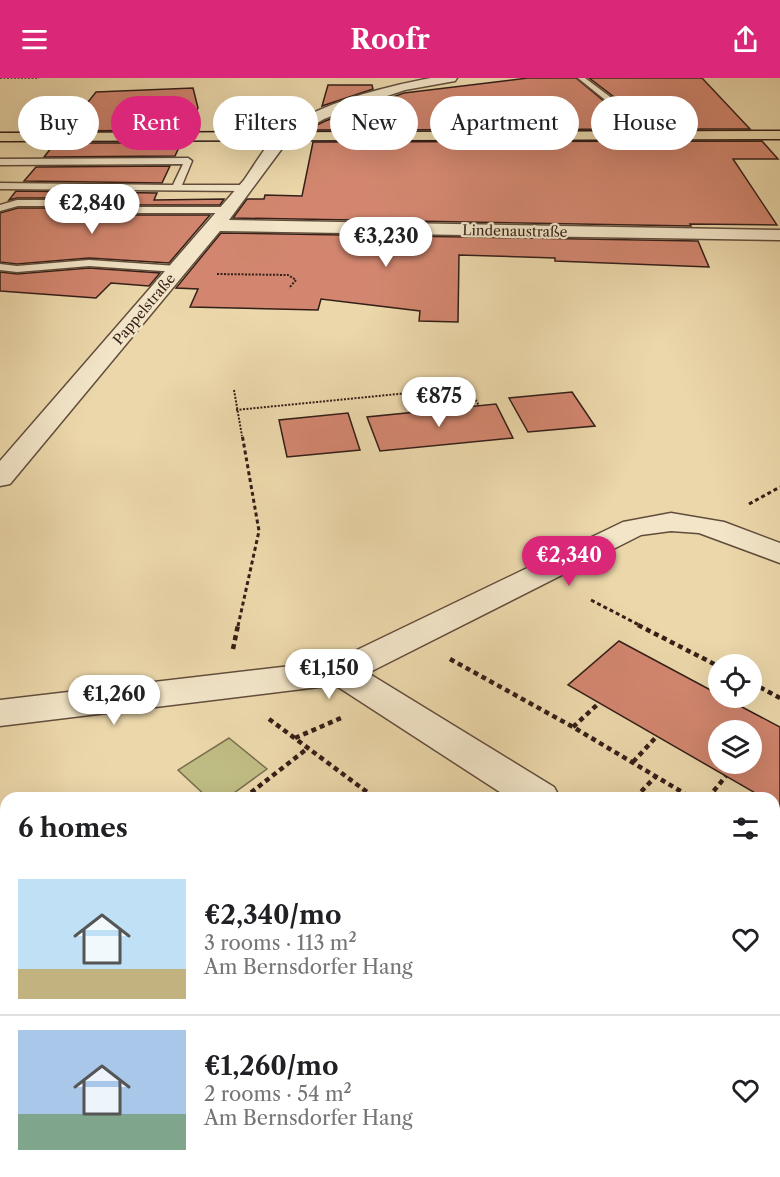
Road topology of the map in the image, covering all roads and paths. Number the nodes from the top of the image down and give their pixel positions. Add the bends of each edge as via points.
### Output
1 (0, 78) edge
2 (39, 78) edge
3 (451, 78) edge
4 (581, 78) edge
5 (604, 96) edge
6 (318, 116) edge
7 (591, 135) edge
8 (698, 135) edge
9 (780, 135) edge
10 (213, 136) edge
11 (318, 136) edge
12 (0, 137) edge
13 (274, 150) edge
14 (0, 162) edge
15 (33, 162) junction
16 (3, 187) edge
17 (176, 188) junction
18 (245, 188) junction
19 (0, 208) edge
20 (220, 218) junction
21 (780, 235) edge
22 (0, 267) edge
23 (177, 269) junction
24 (209, 274) dead end
25 (289, 288) dead end
26 (234, 390) dead end
27 (479, 406) dead end
28 (236, 410) junction
29 (0, 478) edge
30 (780, 554) edge
31 (591, 600) dead end
32 (413, 637) junction
33 (708, 661) edge
34 (341, 672) junction
35 (222, 688) junction
36 (762, 689) edge
37 (780, 698) edge
38 (599, 703) dead end
39 (0, 713) edge
40 (573, 727) junction
41 (657, 736) dead end
42 (308, 748) junction
43 (633, 762) junction
44 (656, 776) junction
45 (726, 776) dead end
46 (252, 792) edge
47 (367, 792) edge
48 (531, 792) edge
49 (641, 792) edge
50 (682, 792) edge
51 (713, 792) edge

1 - 2 path
3 - 6 street via 403,87
4 - 5 lane
7 - 11 main road
8 - 9 main road
10 - 12 main road
13 - 18 street, Pappelstraße
14 - 15 lane
15 - 16 lane
15 - 17 lane via 188,161
16 - 17 lane
17 - 18 lane
18 - 20 street, Pappelstraße
19 - 20 lane via 17,203 101,203 132,210
20 - 21 street, Lindenaustraße
20 - 23 street, Pappelstraße
22 - 23 lane via 89,263
23 - 29 street, Pappelstraße
24 - 25 path via 288,275 296,280
26 - 28 path
27 - 28 path via 469,387
28 - 35 path via 259,531
30 - 32 street via 727,532 694,524 669,522 633,528
31 - 33 path
32 - 34 street
32 - 40 path
34 - 35 street
34 - 48 street
35 - 39 street
35 - 42 path
36 - 37 path
38 - 40 path
40 - 43 path
41 - 43 path
42 - 46 path
42 - 47 path
43 - 44 path
44 - 49 path
44 - 50 path
45 - 51 path

